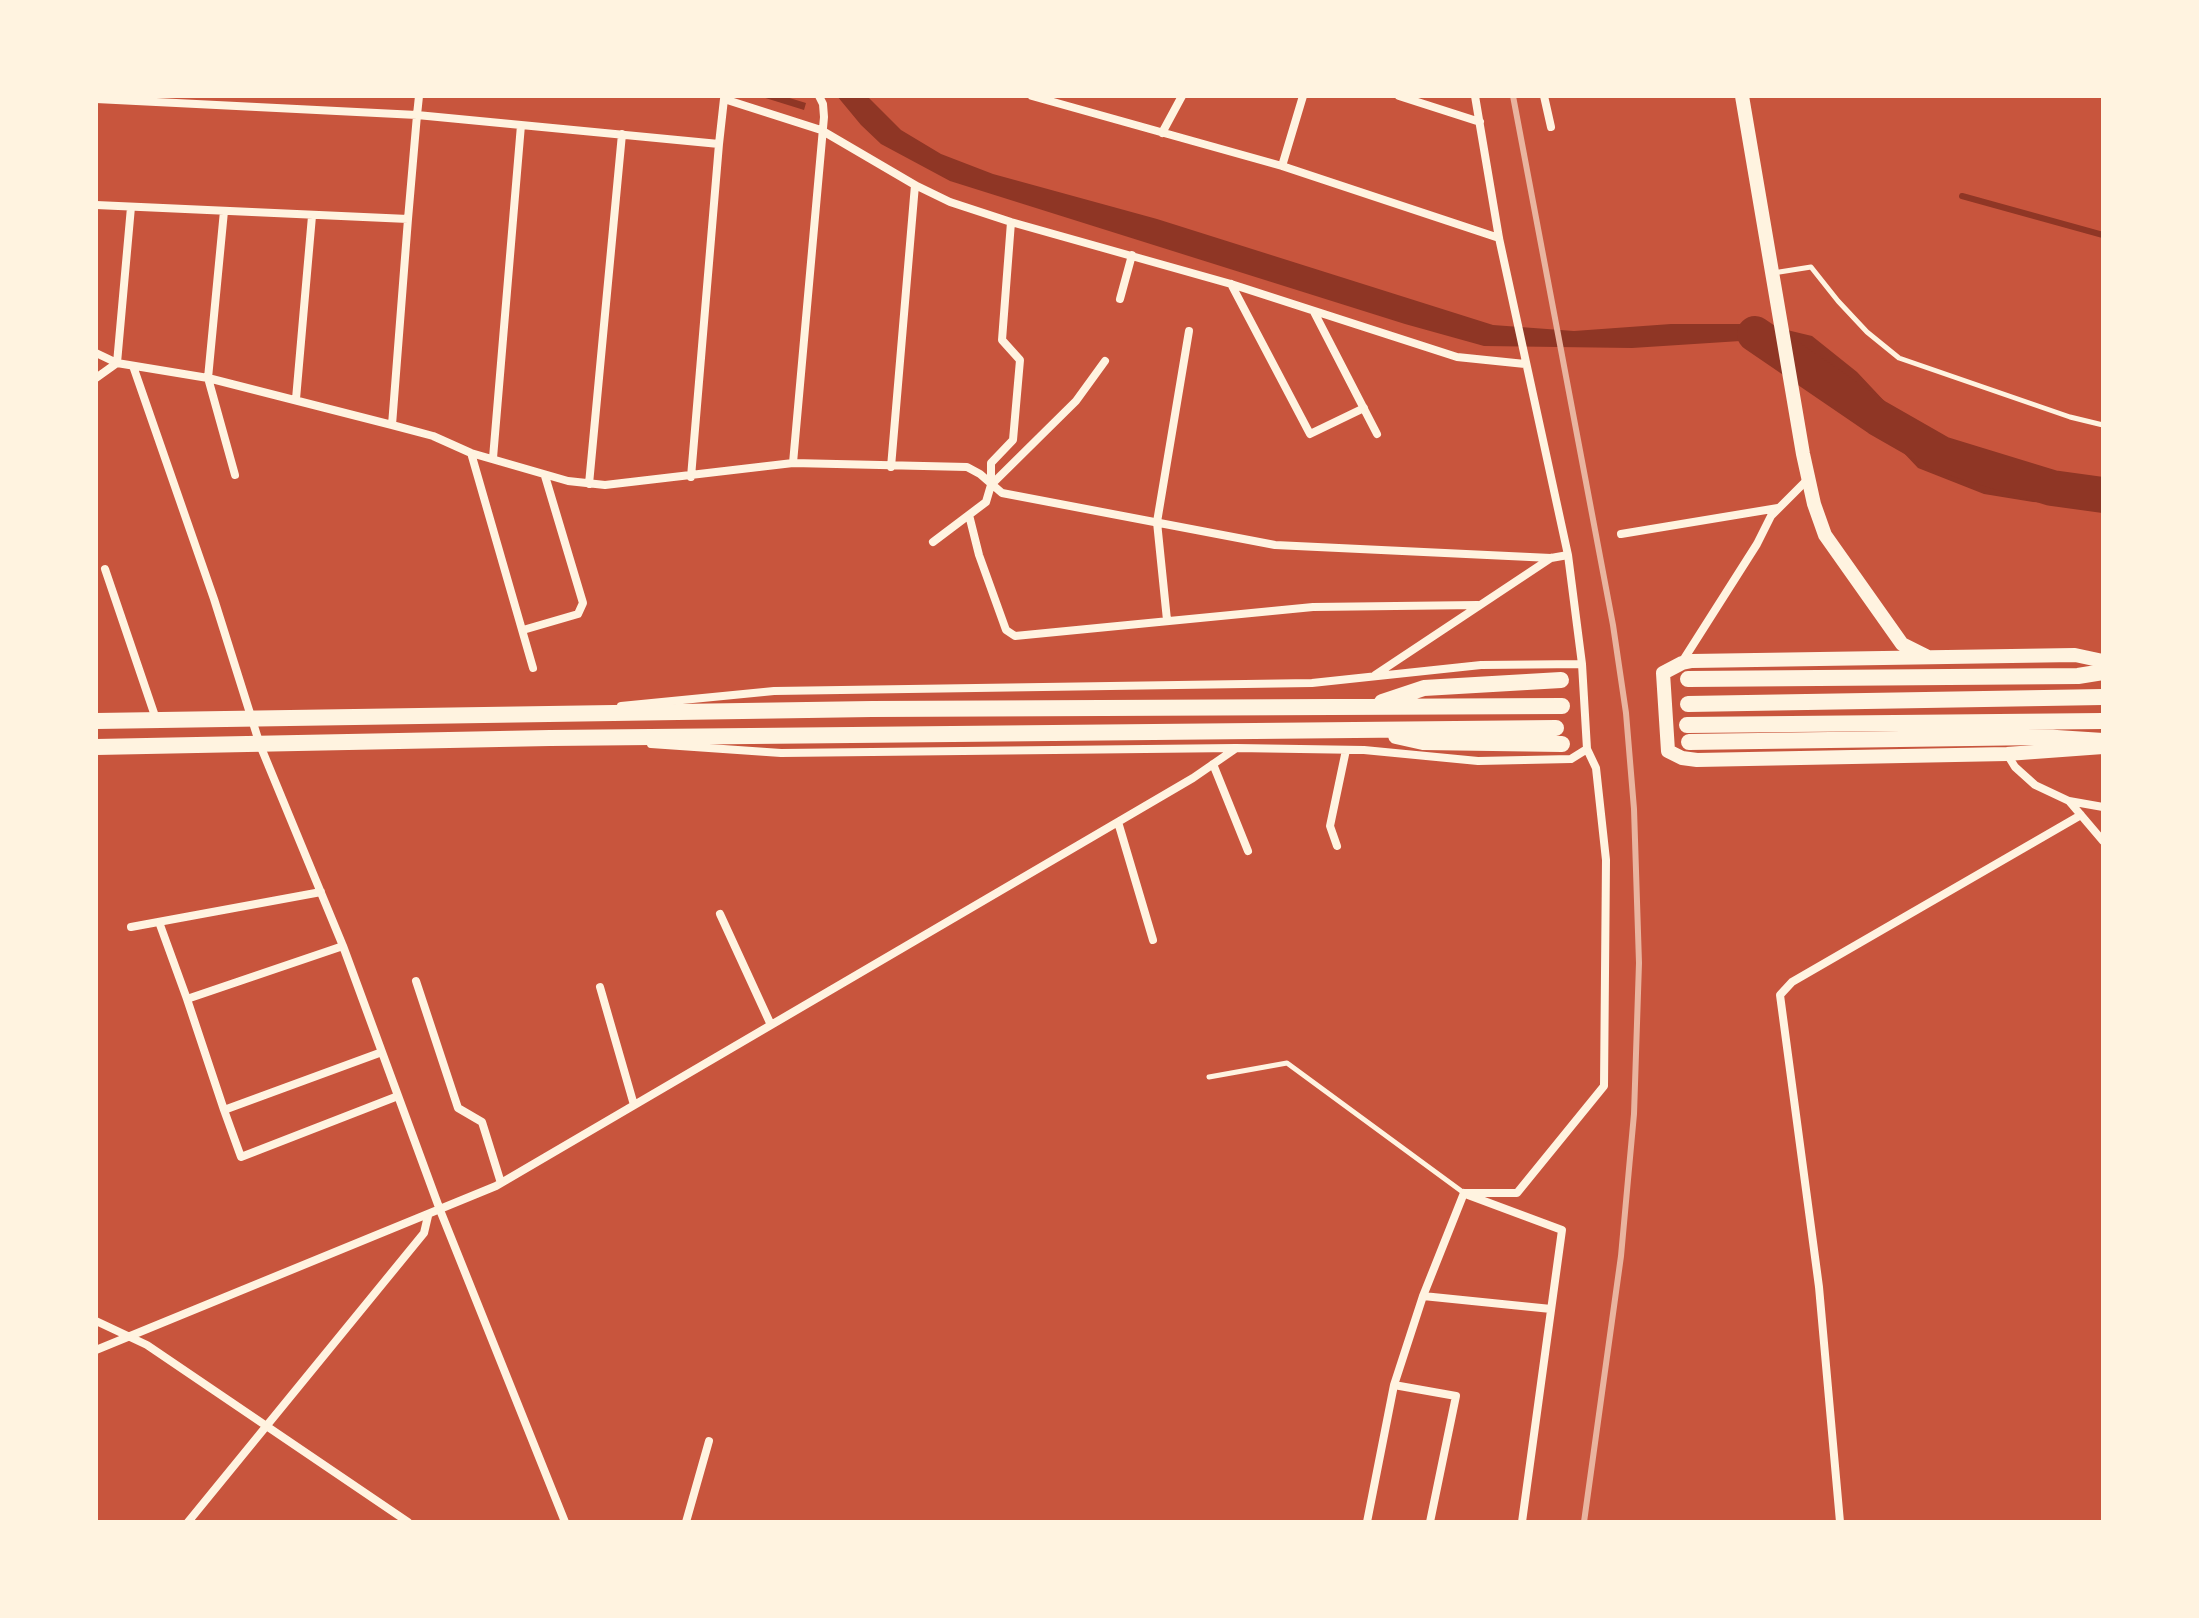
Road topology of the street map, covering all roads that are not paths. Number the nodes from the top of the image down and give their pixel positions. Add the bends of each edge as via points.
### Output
1 (419, 96) edge
2 (819, 96) edge
3 (1032, 96) edge
4 (1182, 96) edge
5 (1303, 96) edge
6 (1399, 96) edge
7 (1475, 96) edge
8 (1544, 96) edge
9 (1742, 96) edge
10 (96, 99) edge
11 (417, 115) junction
12 (1480, 122) junction
13 (521, 125) junction
14 (1551, 127) dead end
15 (821, 130) junction
16 (1162, 133) junction
17 (622, 134) junction
18 (719, 144) junction
19 (1282, 166) junction
20 (915, 185) junction
21 (96, 205) edge
22 (131, 207) junction
23 (224, 211) junction
24 (312, 216) junction
25 (408, 219) junction
26 (1011, 222) junction
27 (1499, 238) junction
28 (1132, 255) junction
29 (1772, 273) junction
30 (1231, 284) junction
31 (1120, 299) dead end
32 (1314, 312) junction
33 (1189, 331) dead end
34 (96, 353) edge
35 (1105, 361) dead end
36 (117, 363) junction
37 (1525, 364) junction
38 (133, 366) junction
39 (96, 378) edge
40 (208, 378) junction
41 (296, 399) junction
42 (1364, 408) junction
43 (392, 425) junction
44 (2103, 425) edge
45 (1377, 434) dead end
46 (471, 453) junction
47 (493, 458) junction
48 (793, 463) junction
49 (891, 467) junction
50 (235, 475) dead end
51 (545, 476) junction
52 (691, 477) junction
53 (1808, 479) junction
54 (589, 484) junction
55 (991, 485) junction
56 (1778, 508) junction
57 (969, 515) junction
58 (1157, 522) junction
59 (1621, 534) dead end
60 (933, 542) dead end
61 (1568, 555) junction
62 (1551, 558) junction
63 (105, 569) dead end
64 (1478, 605) junction
65 (1167, 620) junction
66 (523, 630) junction
67 (1929, 658) junction
68 (2103, 661) edge
69 (1682, 663) junction
70 (1582, 664) junction
71 (533, 668) dead end
72 (2103, 672) edge
73 (1373, 676) junction
74 (1688, 679) dead end
75 (1561, 680) dead end
76 (2103, 697) edge
77 (1688, 704) dead end
78 (1562, 706) dead end
79 (1365, 707) junction
80 (549, 713) junction
81 (252, 717) junction
82 (156, 720) junction
83 (96, 721) edge
84 (2103, 721) edge
85 (1559, 736) dead end
86 (550, 738) junction
87 (2103, 744) edge
88 (260, 745) junction
89 (96, 747) edge
90 (1236, 748) junction
91 (1587, 749) junction
92 (1346, 750) junction
93 (2007, 754) junction
94 (1213, 764) junction
95 (2069, 801) junction
96 (2103, 807) edge
97 (2081, 815) junction
98 (1118, 822) junction
99 (2103, 841) edge
100 (1337, 846) dead end
101 (1248, 851) dead end
102 (321, 892) junction
103 (720, 914) dead end
104 (159, 922) junction
105 (131, 927) dead end
106 (1153, 940) dead end
107 (343, 946) junction
108 (416, 981) dead end
109 (600, 987) dead end
110 (187, 999) junction
111 (771, 1025) junction
112 (382, 1052) junction
113 (1209, 1077) dead end
114 (398, 1096) junction
115 (634, 1105) junction
116 (224, 1110) junction
117 (501, 1183) junction
118 (1464, 1193) junction
119 (440, 1210) junction
120 (428, 1216) junction
121 (1423, 1296) junction
122 (1551, 1309) junction
123 (96, 1321) edge
124 (126, 1337) junction
125 (96, 1350) edge
126 (1394, 1385) junction
127 (265, 1427) junction
128 (709, 1441) dead end
129 (188, 1522) edge
130 (408, 1522) edge
131 (565, 1522) edge
132 (686, 1522) edge
133 (1367, 1522) edge
134 (1430, 1522) edge
135 (1522, 1522) edge
136 (1840, 1522) edge

1 - 11 street
2 - 15 street
3 - 16 street
4 - 16 street
5 - 19 street
6 - 12 street
7 - 12 street
8 - 14 street
9 - 29 main road
10 - 11 street
11 - 13 street
11 - 25 street
12 - 27 street
13 - 17 street
13 - 47 street
15 - 18 street via 724,99
15 - 20 street
15 - 48 street
16 - 19 street
17 - 18 street
17 - 54 street
18 - 52 street
19 - 27 street
20 - 26 street
20 - 49 street
21 - 22 street
22 - 23 street
22 - 36 street
23 - 24 street
23 - 40 street
24 - 25 street
24 - 41 street
25 - 43 street
26 - 28 street
26 - 55 street via 1002,340 1020,360 1013,440 991,463
27 - 37 street
28 - 30 street
28 - 31 street
29 - 44 lane via 1811,267 1867,332 1899,358
29 - 53 main road
30 - 32 street
30 - 42 street via 1310,434
32 - 37 street via 1457,357
32 - 42 street
33 - 58 street
34 - 36 street
35 - 55 street via 1076,401
36 - 38 street
36 - 39 street
37 - 61 street
38 - 40 street
38 - 81 street
40 - 41 street
40 - 50 street
41 - 43 street
42 - 45 street
43 - 46 street
46 - 47 street
46 - 66 street
47 - 51 street
48 - 49 street
48 - 52 street
49 - 55 street via 967,467
51 - 54 street
51 - 66 street via 583,603 578,614
52 - 54 street
53 - 56 street
53 - 67 main road via 1825,535 1902,644
55 - 57 street via 986,502
55 - 58 street via 1002,493
56 - 59 street
56 - 69 street
57 - 60 street
57 - 65 street via 1006,630 1015,636
58 - 62 street via 1275,545
58 - 65 street
61 - 62 street
61 - 70 street
62 - 64 street
63 - 82 street
64 - 65 street via 1313,607
64 - 73 street
66 - 71 street
67 - 68 main road via 2075,655
67 - 69 main road
69 - 93 main road via 1663,673 1668,751 1682,758
70 - 73 street via 1481,665
70 - 91 street
72 - 74 main road
73 - 80 street via 1312,683 774,691
75 - 79 main road via 1424,688
76 - 77 main road
78 - 79 main road
79 - 80 main road
80 - 81 main road
81 - 82 main road
81 - 88 street
82 - 83 main road
84 - 87 main road via 1688,734 2041,737
85 - 86 main road via 1367,730
86 - 88 main road
86 - 90 street via 781,753
87 - 93 main road
88 - 89 main road
88 - 102 street
90 - 92 street
90 - 94 street
91 - 92 street via 1571,759 1478,761
91 - 118 street via 1596,768 1606,860 1604,1086 1517,1193
92 - 100 street via 1330,826
93 - 95 street via 2035,785
94 - 98 street
94 - 101 street
95 - 96 street
95 - 97 street
97 - 99 street
97 - 136 street via 1792,982 1780,995 1819,1287
98 - 106 street
98 - 111 street
102 - 104 street
102 - 107 street
103 - 111 street
104 - 105 street
104 - 110 street
107 - 110 street
107 - 112 street
108 - 117 street via 458,1108 482,1122
109 - 115 street
110 - 116 street
111 - 115 street
112 - 114 street
112 - 116 street
113 - 118 lane via 1287,1063
114 - 116 street via 241,1157
114 - 119 street
115 - 117 street
117 - 119 street
118 - 121 street
118 - 122 street via 1562,1230
119 - 120 street
119 - 131 street
120 - 124 street
120 - 127 street via 424,1233
121 - 122 street
121 - 126 street
122 - 135 street
123 - 124 street
124 - 125 street
124 - 127 street via 147,1345
126 - 133 street
126 - 134 street via 1456,1396
127 - 129 street
127 - 130 street
128 - 132 street

